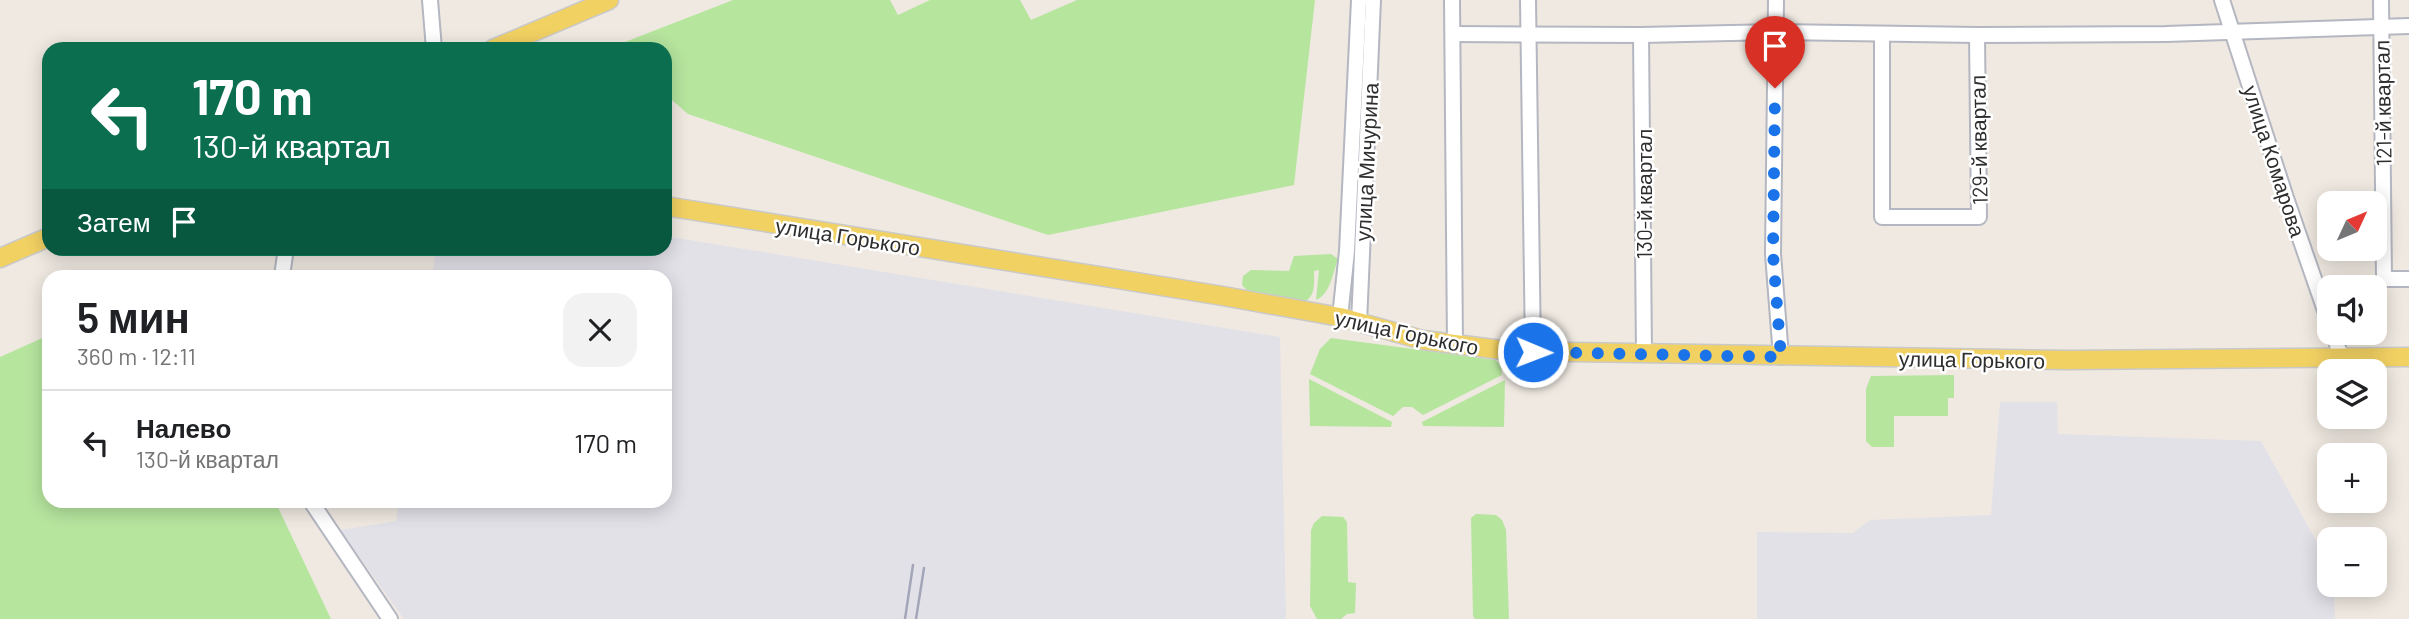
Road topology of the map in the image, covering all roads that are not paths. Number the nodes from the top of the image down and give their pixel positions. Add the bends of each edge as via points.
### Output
1 (430, 0) edge
2 (609, 0) edge
3 (1359, 0) edge
4 (1373, 0) edge
5 (1452, 0) edge
6 (1528, 0) edge
7 (1776, 0) edge
8 (2221, 0) edge
9 (2381, 0) edge
10 (2409, 26) edge
11 (2381, 27) junction
12 (1776, 32) junction
13 (2231, 32) junction
14 (1453, 34) junction
15 (1528, 34) junction
16 (1641, 34) junction
17 (1882, 34) junction
18 (1977, 35) junction
19 (433, 42) edge
20 (510, 42) edge
21 (672, 207) edge
22 (42, 240) edge
23 (0, 258) edge
24 (2409, 279) edge
25 (2317, 286) edge
26 (1340, 317) junction
27 (1359, 323) junction
28 (1455, 345) junction
29 (2337, 345) edge
30 (1533, 352) junction
31 (1644, 354) junction
32 (1781, 357) junction
33 (2341, 357) junction
34 (2409, 357) edge
35 (315, 508) edge
36 (390, 619) edge

1 - 19 street
2 - 20 main road
3 - 26 street, улица Мичурина
4 - 27 street, улица Мичурина
5 - 14 street
6 - 15 street
7 - 12 street
8 - 13 street, улица Комарова
9 - 11 street
10 - 11 street
11 - 13 street
11 - 24 street, 121-й квартал via 2384,279
12 - 16 street
12 - 17 street
12 - 32 street via 1773,254
13 - 18 street
13 - 25 street, улица Комарова
14 - 15 street
14 - 28 street
15 - 16 street
15 - 30 street
16 - 31 street, 130-й квартал
17 - 18 street
17 - 18 street, 129-й квартал via 1882,217 1979,217
21 - 26 main road, улица Горького
22 - 23 main road
26 - 27 main road, улица Горького
27 - 28 main road, улица Горького
28 - 30 main road, улица Горького
29 - 33 street
30 - 31 main road, улица Горького
31 - 32 main road, улица Горького
32 - 33 main road, улица Горького
33 - 34 main road, улица Горького
35 - 36 street

